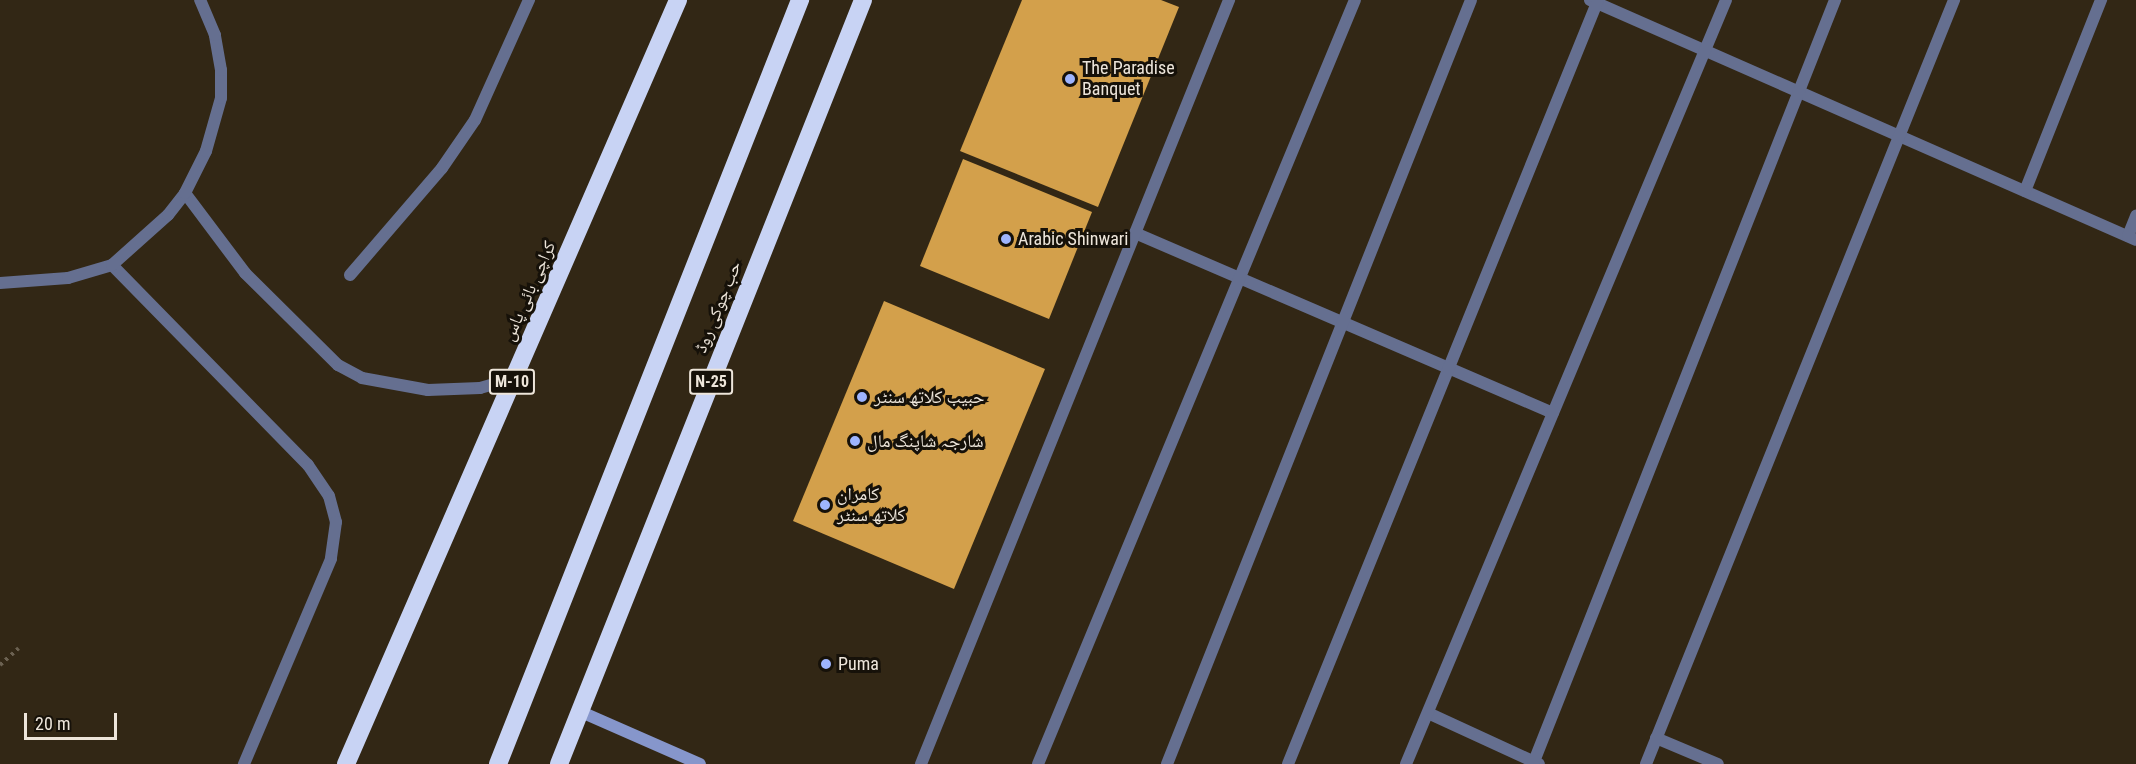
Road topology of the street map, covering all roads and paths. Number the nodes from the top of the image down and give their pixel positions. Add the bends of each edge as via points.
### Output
1 (200, 0) edge
2 (529, 0) edge
3 (678, 0) edge
4 (800, 0) edge
5 (863, 0) edge
6 (1229, 0) edge
7 (1355, 0) edge
8 (1471, 0) edge
9 (1726, 0) edge
10 (1835, 0) edge
11 (1954, 0) edge
12 (2101, 0) edge
13 (1595, 1) edge
14 (1706, 51) junction
15 (1798, 91) junction
16 (1900, 136) junction
17 (2025, 191) junction
18 (185, 193) junction
19 (2136, 216) edge
20 (1135, 233) junction
21 (2132, 238) edge
22 (112, 265) junction
23 (350, 275) dead end
24 (1240, 278) junction
25 (0, 284) edge
26 (1343, 322) junction
27 (1449, 368) junction
28 (514, 378) junction
29 (1553, 413) junction
30 (19, 648) dead end
31 (0, 665) edge
32 (579, 711) junction
33 (1428, 713) junction
34 (1656, 738) junction
35 (1535, 763) edge
36 (244, 764) edge
37 (346, 764) edge
38 (498, 764) edge
39 (559, 764) edge
40 (700, 764) edge
41 (921, 764) edge
42 (1038, 764) edge
43 (1167, 764) edge
44 (1288, 764) edge
45 (1406, 764) edge
46 (1646, 764) edge
47 (1718, 764) edge

1 - 18 street via 215,35 221,98 206,151
2 - 23 street via 475,120 442,168
3 - 28 highway, کراچی بائی پاس / M-10
4 - 38 highway
5 - 32 highway, حب چوکی روڈ / N-25
6 - 20 street
7 - 24 street
8 - 26 street
9 - 14 street
10 - 15 street
11 - 16 street
12 - 17 street
13 - 14 street
13 - 27 street
14 - 15 street
14 - 29 street
15 - 16 street
15 - 35 street
16 - 17 street
16 - 34 street
17 - 21 street
18 - 22 street via 168,215
18 - 28 street via 212,233 260,288 338,365 362,378 428,390 480,388
19 - 21 street
20 - 24 street
20 - 41 street
22 - 25 street via 68,278
22 - 36 street via 308,465 329,496 336,522 331,559
24 - 26 street
24 - 42 street
26 - 27 street
26 - 43 street
27 - 29 street
27 - 44 street
28 - 37 highway, کراچی بائی پاس / M-10
29 - 33 street
30 - 31 path
32 - 39 highway, حب چوکی روڈ / N-25
32 - 40 street
33 - 35 street
33 - 45 street
34 - 46 street
34 - 47 street

